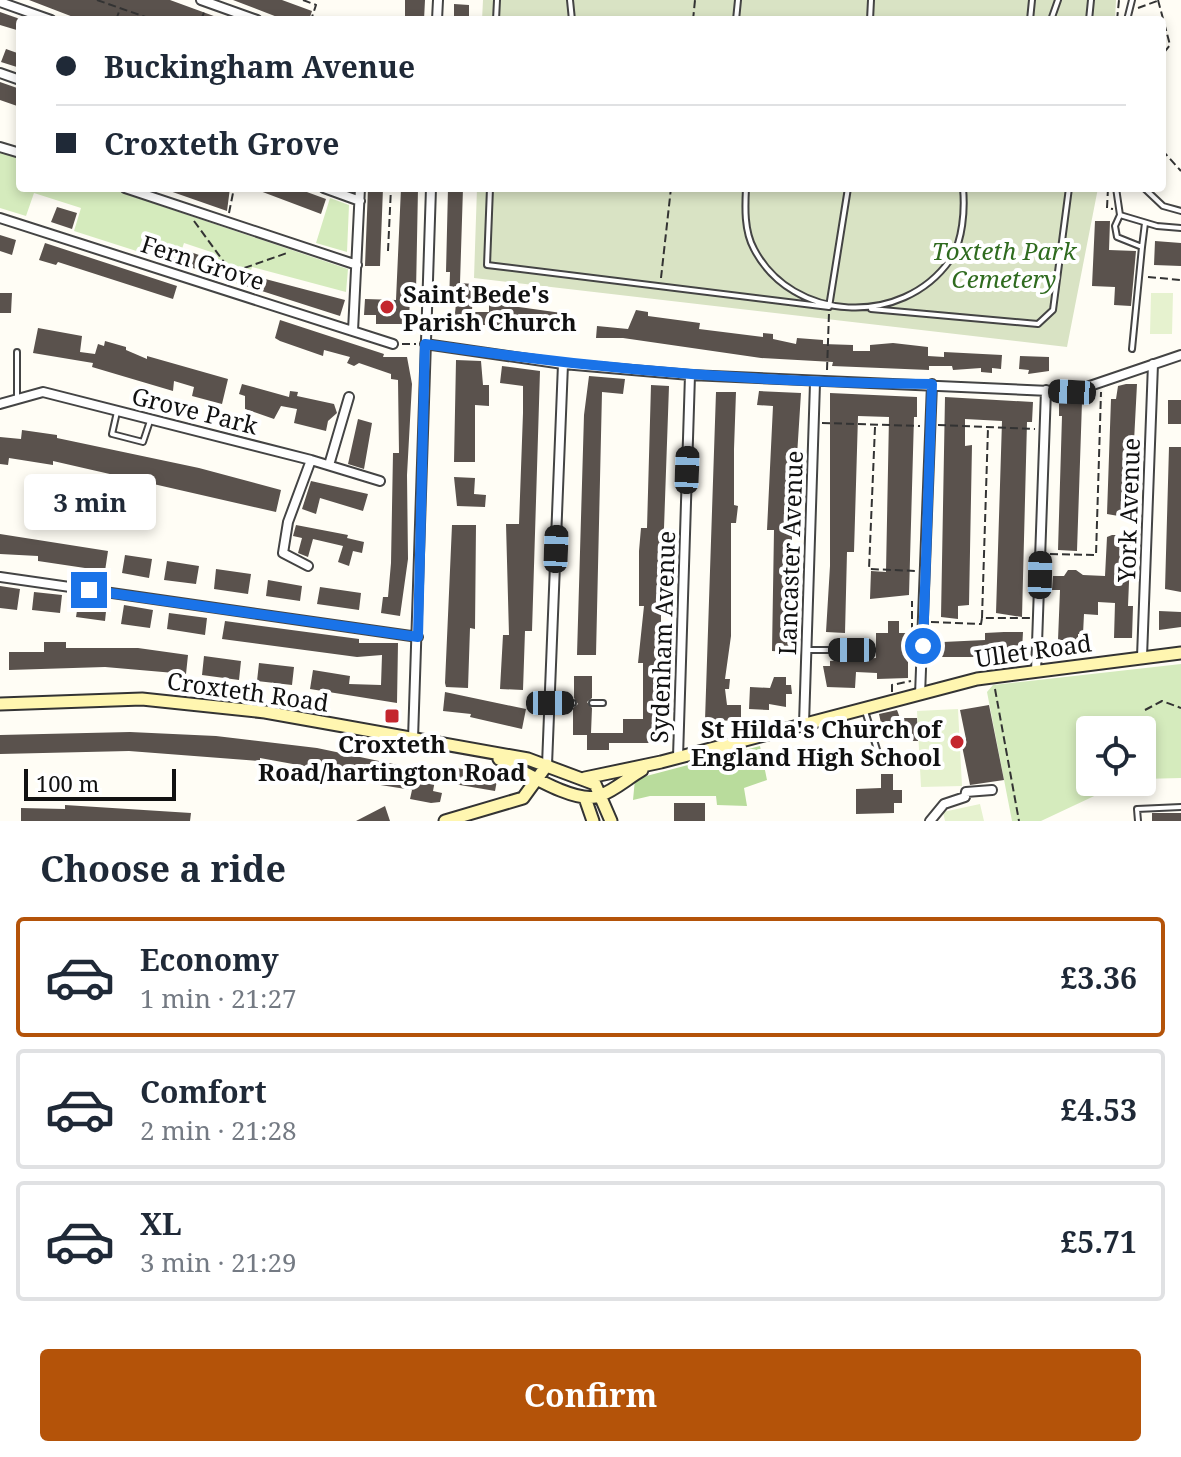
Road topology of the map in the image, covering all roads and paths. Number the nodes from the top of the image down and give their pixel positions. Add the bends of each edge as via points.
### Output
1 (97, 0) edge
2 (201, 0) edge
3 (303, 0) edge
4 (1159, 0) edge
5 (103, 1) edge
6 (0, 2) edge
7 (120, 8) junction
8 (40, 16) edge
9 (117, 16) edge
10 (143, 16) edge
11 (246, 16) edge
12 (312, 16) edge
13 (1131, 16) edge
14 (1166, 29) edge
15 (1166, 50) edge
16 (1166, 154) edge
17 (1181, 171) edge
18 (137, 192) edge
19 (233, 192) edge
20 (335, 192) edge
21 (360, 192) edge
22 (391, 192) edge
23 (431, 192) edge
24 (490, 192) edge
25 (671, 192) edge
26 (746, 192) edge
27 (847, 192) edge
28 (963, 192) edge
29 (1068, 192) edge
30 (1108, 192) edge
31 (1116, 192) edge
32 (1148, 192) edge
33 (360, 201) junction
34 (183, 208) junction
35 (1181, 211) edge
36 (1118, 213) junction
37 (0, 218) edge
38 (226, 222) junction
39 (1145, 223) junction
40 (1181, 228) edge
41 (303, 247) junction
42 (1142, 247) junction
43 (388, 251) dead end
44 (357, 265) junction
45 (232, 273) junction
46 (1139, 276) junction
47 (1181, 280) edge
48 (660, 285) junction
49 (226, 290) junction
50 (829, 307) junction
51 (864, 309) junction
52 (353, 331) junction
53 (393, 344) joint
54 (425, 344) junction
55 (1132, 349) dead end
56 (17, 352) dead end
57 (1181, 355) edge
58 (563, 364) junction
59 (1153, 364) junction
60 (690, 375) junction
61 (1102, 381) junction
62 (815, 383) junction
63 (827, 383) junction
64 (932, 384) junction
65 (1046, 390) junction
66 (17, 396) junction
67 (349, 397) dead end
68 (0, 404) edge
69 (118, 411) junction
70 (150, 421) junction
71 (875, 425) dead end
72 (988, 427) dead end
73 (311, 460) junction
74 (329, 465) junction
75 (380, 481) dead end
76 (1041, 554) junction
77 (308, 566) dead end
78 (926, 571) junction
79 (0, 577) edge
80 (912, 601) dead end
81 (982, 618) junction
82 (1039, 618) junction
83 (924, 622) junction
84 (418, 637) junction
85 (807, 650) junction
86 (852, 650) dead end
87 (1181, 653) edge
88 (912, 654) dead end
89 (1142, 657) junction
90 (1036, 672) junction
91 (992, 677) junction
92 (911, 681) dead end
93 (920, 695) junction
94 (892, 702) junction
95 (550, 703) junction
96 (573, 703) dead end
97 (592, 703) dead end
98 (603, 703) dead end
99 (0, 704) edge
100 (1181, 708) edge
101 (864, 709) junction
102 (1145, 710) dead end
103 (804, 724) junction
104 (413, 739) junction
105 (488, 754) junction
106 (678, 757) junction
107 (661, 762) junction
108 (903, 763) dead end
109 (547, 765) junction
110 (591, 777) junction
111 (539, 779) junction
112 (1013, 781) junction
113 (1005, 783) dead end
114 (992, 790) dead end
115 (601, 795) junction
116 (585, 798) junction
117 (1181, 807) edge
118 (445, 821) edge
119 (593, 821) edge
120 (611, 821) edge
121 (930, 821) edge
122 (1019, 821) edge
123 (1138, 821) edge

1 - 5 path
2 - 11 street
3 - 12 path via 316,5
4 - 13 path
5 - 7 path
6 - 8 street
7 - 9 path
7 - 10 path
14 - 15 path
16 - 17 path
18 - 34 street
19 - 38 path
20 - 33 street
21 - 33 street
22 - 43 path
23 - 54 street
24 - 48 lane via 487,265
25 - 48 path
26 - 50 lane via 752,246 770,274 797,294
27 - 50 lane
28 - 51 lane via 951,259 917,289
29 - 51 lane via 1053,310 1045,321
30 - 36 path via 1107,208
31 - 36 lane
32 - 35 lane via 1163,206
33 - 44 street
34 - 38 street
34 - 45 path
36 - 39 lane
36 - 42 lane via 1117,237
37 - 49 street, Fern Grove
38 - 41 street
39 - 40 lane
39 - 42 lane
41 - 44 street
41 - 45 path
42 - 46 lane
44 - 52 street
45 - 49 path
46 - 47 path
46 - 55 lane
48 - 50 lane
49 - 52 street, Fern Grove
50 - 51 lane
50 - 63 path
52 - 53 street, Fern Grove
53 - 54 path
54 - 58 street
54 - 84 street
56 - 66 lane
57 - 59 street
58 - 60 street
58 - 95 street
59 - 61 street
59 - 89 street, York Avenue
60 - 62 street
60 - 106 street, Sydenham Avenue
61 - 65 street via 1072,392
61 - 76 path via 1096,555
62 - 63 street
62 - 85 street, Lancaster Avenue
63 - 64 street
64 - 65 street
64 - 78 street
65 - 76 street
66 - 68 street, Grove Park
66 - 69 street, Grove Park via 43,392
67 - 74 street
69 - 70 street, Grove Park
69 - 70 lane via 112,434 143,442
70 - 73 street, Grove Park
71 - 78 path via 869,569
72 - 81 path
73 - 74 street, Grove Park
73 - 77 street via 288,522 283,553
74 - 75 street, Grove Park
76 - 82 street
78 - 83 street
79 - 84 street
80 - 88 path
81 - 82 path
81 - 83 path via 981,624
82 - 90 street
83 - 93 street
84 - 104 street
85 - 86 lane
85 - 103 street, Lancaster Avenue
87 - 89 main road, Ullet Road
89 - 90 main road, Ullet Road
90 - 91 main road, Ullet Road
91 - 93 main road, Ullet Road
91 - 112 path
92 - 94 path via 892,685
93 - 94 main road, Ullet Road
94 - 101 main road, Ullet Road
95 - 96 lane
95 - 109 street
97 - 98 lane
99 - 104 main road, Croxteth Road via 142,699 265,712
100 - 102 path via 1162,701
101 - 103 main road, Ullet Road
101 - 108 lane via 879,756 896,756
103 - 106 main road, Ullet Road
104 - 105 main road, Croxteth Road
105 - 109 main road, Croxteth Road
105 - 111 main road, Croxteth Road
106 - 107 main road, Ullet Road
107 - 110 main road, Ullet Road
107 - 115 main road, Ullet Road
109 - 110 main road, Croxteth Road
109 - 111 main road
110 - 115 main road, Croxteth Road
111 - 116 main road, Croxteth Road
111 - 118 main road via 523,798
112 - 113 path
112 - 122 path
114 - 121 street via 966,792 938,808
115 - 116 main road, Ullet Road
115 - 120 main road
116 - 119 main road
117 - 123 lane via 1137,809

